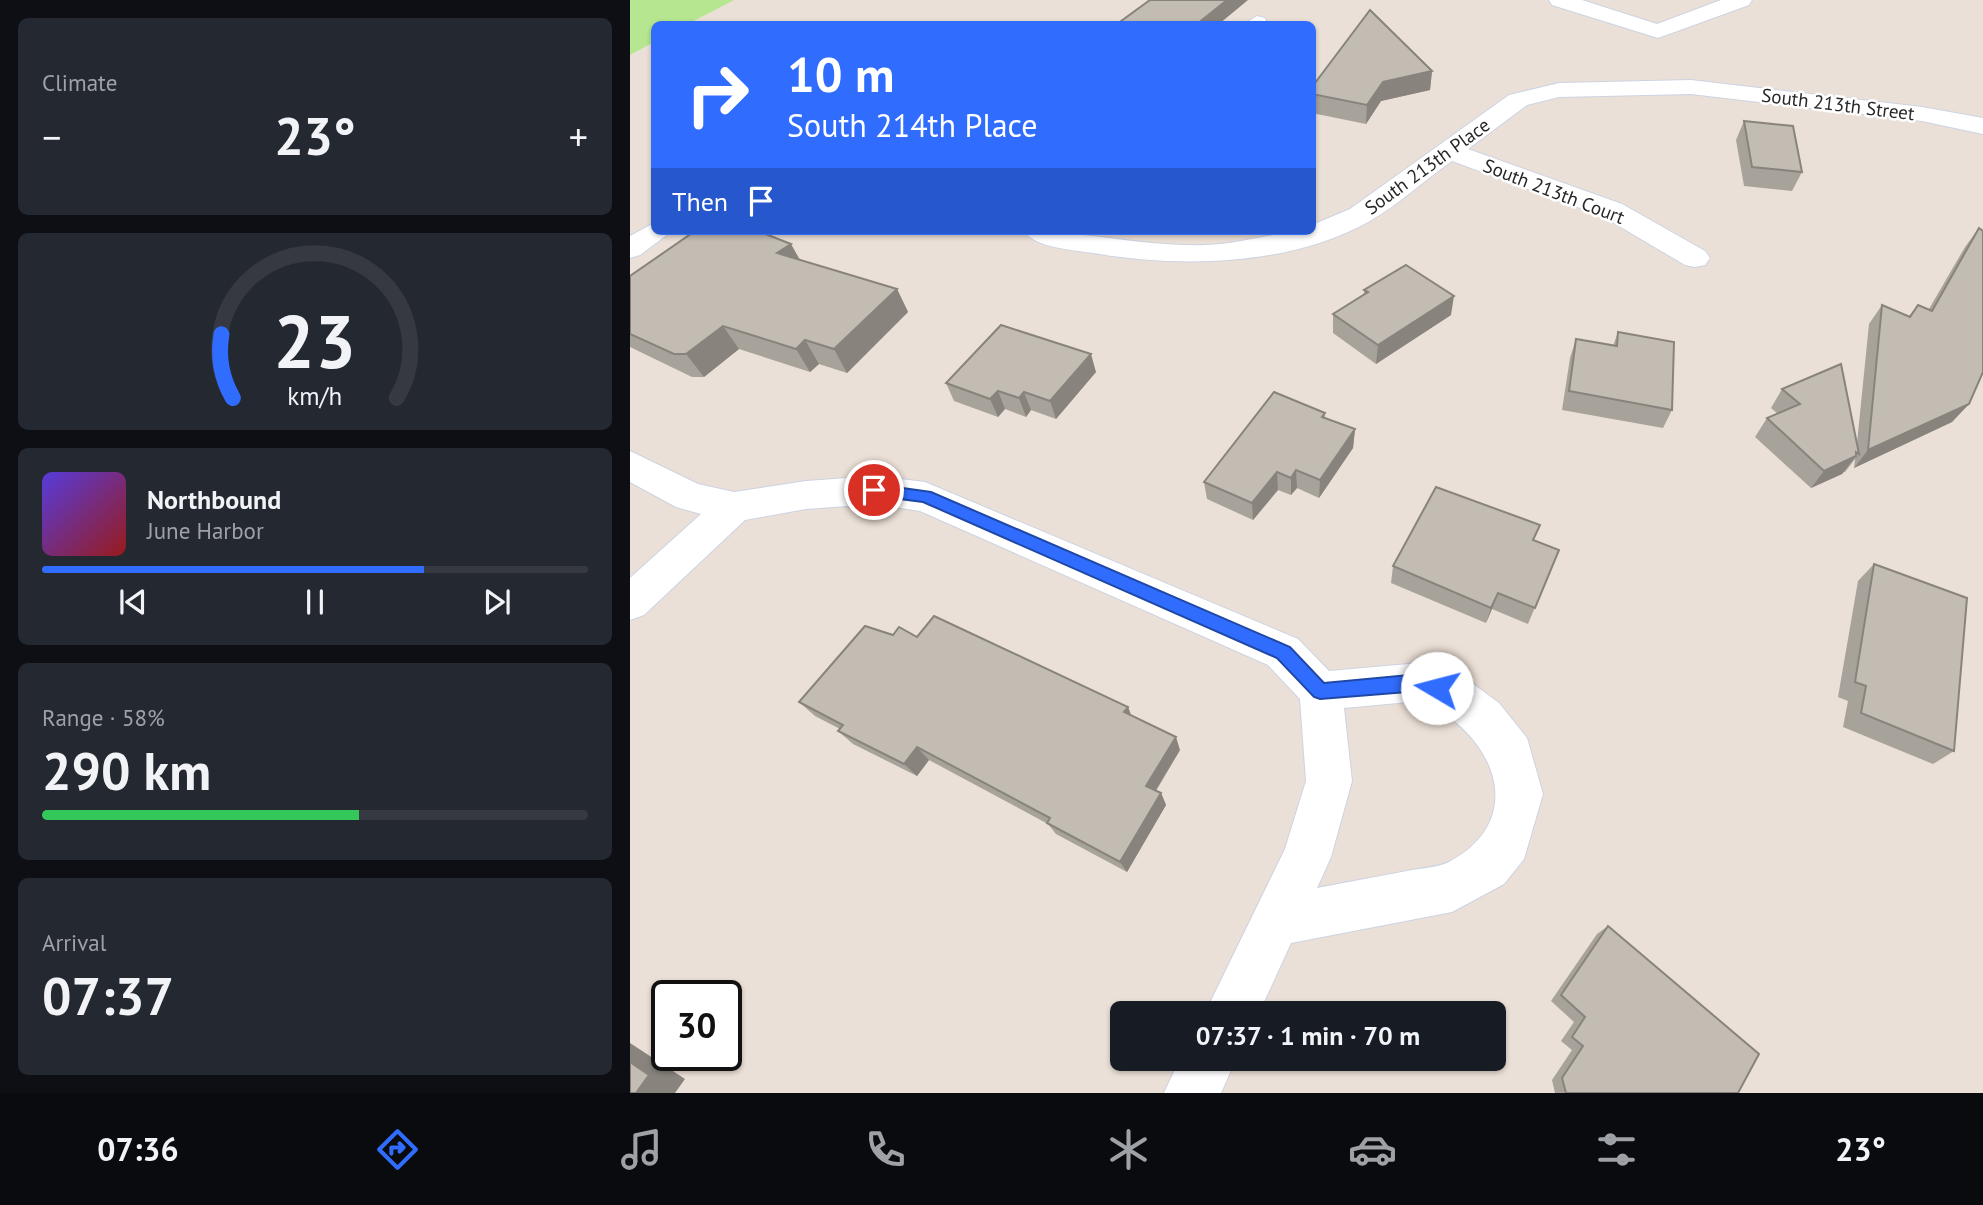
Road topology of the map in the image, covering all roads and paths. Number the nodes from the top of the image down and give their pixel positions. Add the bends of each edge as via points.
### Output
1 (1560, 0) edge
2 (1741, 0) edge
3 (1658, 31) junction
4 (1680, 69) junction
5 (1983, 126) edge
6 (1447, 150) junction
7 (1316, 233) edge
8 (652, 235) edge
9 (1051, 235) edge
10 (1309, 235) edge
11 (630, 249) edge
12 (1695, 258) dead end
13 (630, 465) edge
14 (734, 508) junction
15 (630, 603) edge
16 (1320, 691) junction
17 (1277, 921) junction
18 (1237, 1001) edge
19 (1203, 1071) edge
20 (1192, 1093) edge

1 - 3 street
2 - 3 street
3 - 4 street
4 - 5 street, South 213th Street
4 - 6 street, South 213th Place via 1518,100
6 - 7 street, South 213th Place via 1360,215
6 - 12 street, South 213th Court via 1612,210
8 - 11 street
9 - 10 street, South 213th Place via 1138,252 1207,254
13 - 14 street via 689,497
14 - 15 street
14 - 16 street via 806,495 874,490 925,497 1283,652
16 - 17 street via 1329,781 1307,857
16 - 17 street via 1420,682 1454,695 1483,717 1511,753 1520,794 1507,842 1487,867 1452,887
17 - 18 street
19 - 20 street

